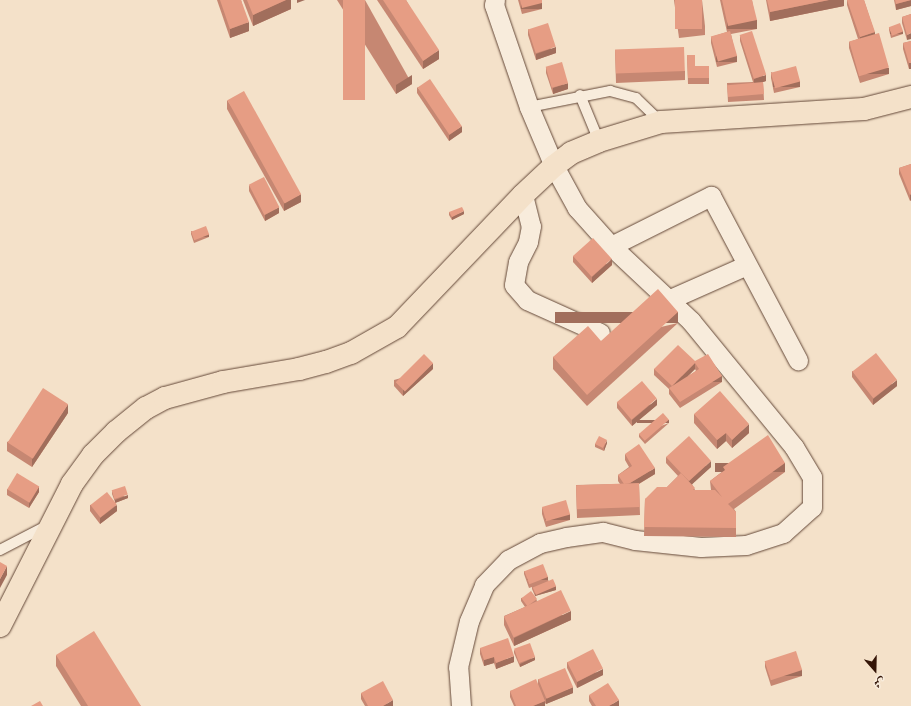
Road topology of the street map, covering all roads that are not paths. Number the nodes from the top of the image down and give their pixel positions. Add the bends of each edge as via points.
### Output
1 (495, 0) edge
2 (580, 95) junction
3 (911, 97) edge
4 (529, 107) junction
5 (661, 122) junction
6 (599, 141) junction
7 (554, 166) junction
8 (523, 195) junction
9 (611, 246) junction
10 (748, 265) junction
11 (668, 300) junction
12 (600, 333) dead end
13 (798, 360) dead end
14 (53, 522) junction
15 (0, 550) edge
16 (0, 626) edge
17 (461, 706) edge

1 - 4 street via 494,5
2 - 4 lane
2 - 5 lane via 610,90 636,98
2 - 6 lane
3 - 5 main road via 864,109
4 - 7 street
5 - 6 main road
6 - 7 main road via 571,153
7 - 8 main road
7 - 9 street via 577,208
8 - 12 street via 531,226 528,242 518,262 514,285 527,300
8 - 14 main road via 397,327 351,353 326,362 185,391 146,408 92,455 72,484
9 - 10 street via 711,196
9 - 11 street
10 - 11 street
10 - 13 street
11 - 17 street via 691,322 794,447 812,477 812,508 783,533 746,546 701,547 635,540 603,532 540,543 508,560 484,585 469,621 458,667
14 - 15 lane
14 - 16 main road

